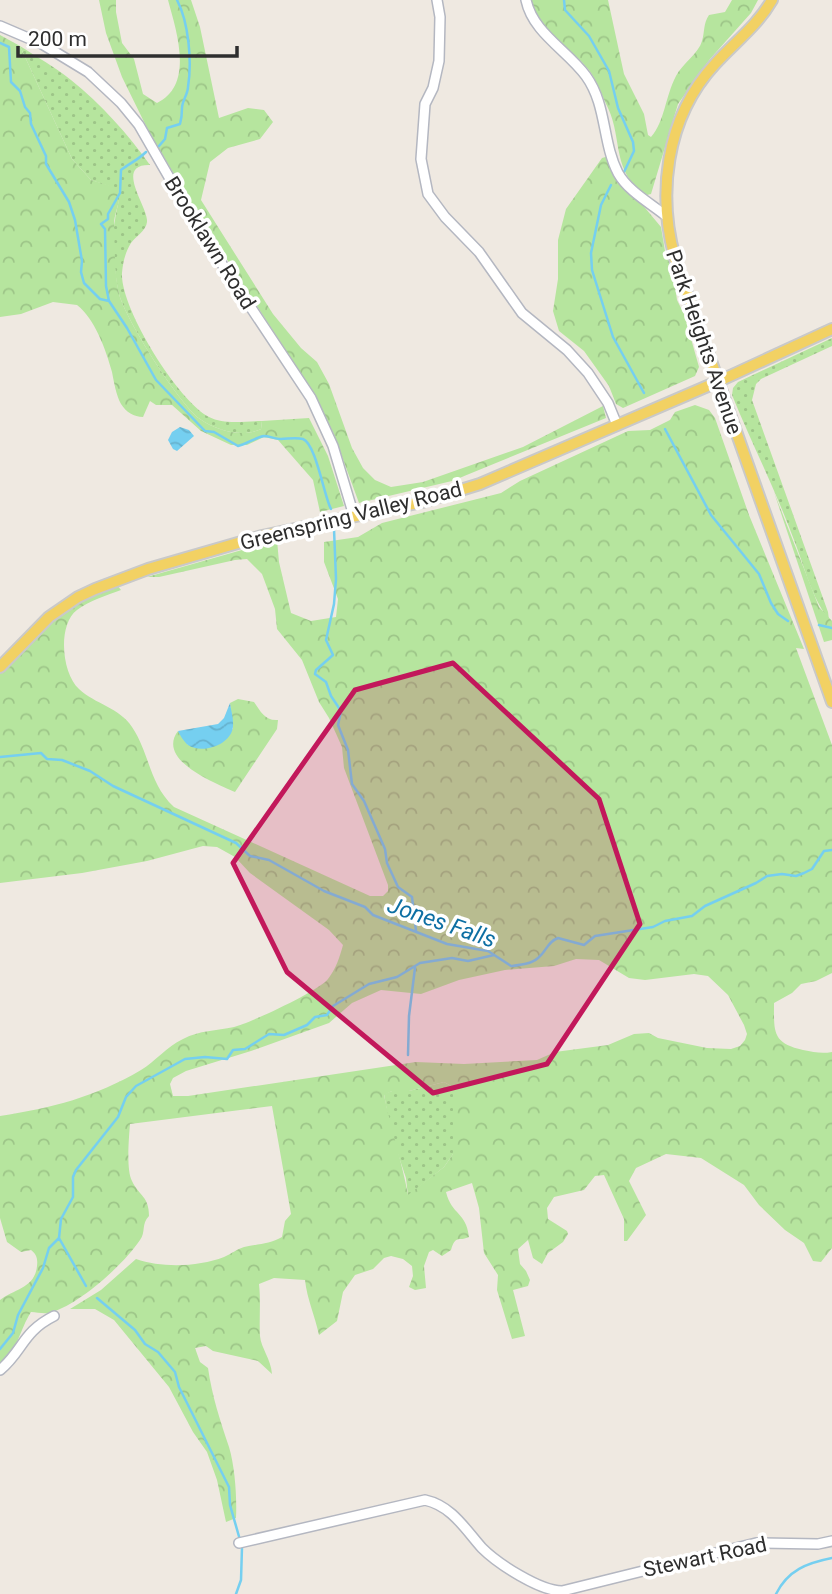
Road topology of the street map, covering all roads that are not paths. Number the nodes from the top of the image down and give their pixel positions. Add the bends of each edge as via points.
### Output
1 (437, 0) edge
2 (526, 0) edge
3 (772, 0) edge
4 (0, 26) edge
5 (666, 216) junction
6 (832, 329) edge
7 (717, 382) junction
8 (617, 425) junction
9 (354, 516) junction
10 (0, 667) edge
11 (832, 702) edge
12 (54, 1316) dead end
13 (0, 1370) edge
14 (832, 1541) edge
15 (241, 1543) dead end

1 - 8 street via 439,61 425,104 421,159 428,194 479,252 522,313 588,373
2 - 5 street via 541,29 578,65 595,90 618,173 636,194
3 - 5 main road, Park Heights Avenue via 753,28 705,76 689,101 668,167
4 - 9 street, Brooklawn Road via 42,44 88,72 139,125 200,231 311,398 333,446
5 - 7 main road, Park Heights Avenue via 677,265
6 - 7 main road, Greenspring Valley Road
7 - 8 main road, Greenspring Valley Road
7 - 11 main road, Park Heights Avenue
8 - 9 main road, Greenspring Valley Road via 480,484
9 - 10 main road, Greenspring Valley Road via 252,538 95,589 49,617
12 - 13 street via 30,1331
14 - 15 street, Stewart Road via 756,1543 562,1591 547,1589 495,1559 448,1510 425,1500

